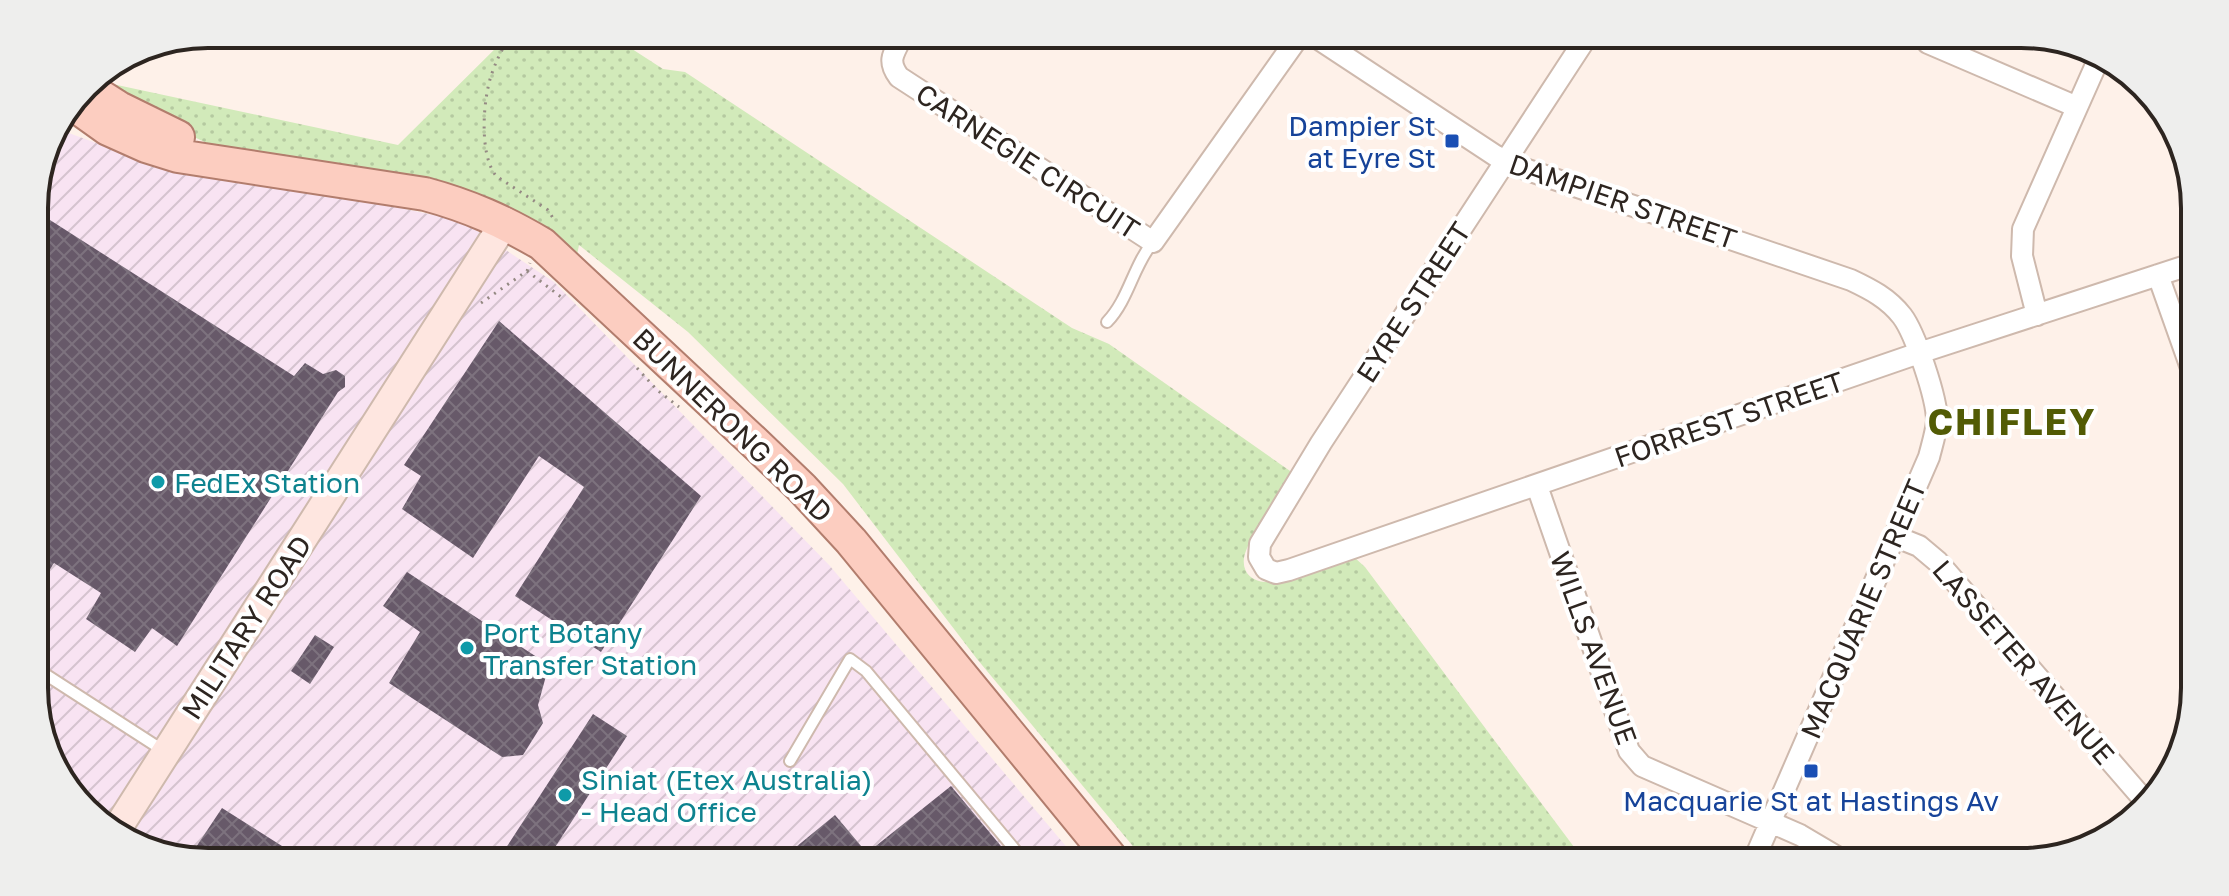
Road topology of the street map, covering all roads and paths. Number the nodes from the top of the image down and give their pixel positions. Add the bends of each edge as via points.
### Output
1 (503, 48) edge
2 (896, 48) edge
3 (1291, 48) edge
4 (1332, 48) edge
5 (1579, 48) edge
6 (1940, 48) edge
7 (2095, 67) edge
8 (97, 94) edge
9 (2077, 107) junction
10 (82, 110) edge
11 (76, 118) edge
12 (108, 129) junction
13 (1506, 160) junction
14 (244, 165) junction
15 (505, 222) junction
16 (1153, 242) junction
17 (542, 244) junction
18 (2181, 268) edge
19 (2158, 275) junction
20 (565, 301) dead end
21 (2037, 315) junction
22 (1107, 322) dead end
23 (2181, 340) edge
24 (1919, 353) junction
25 (631, 362) dead end
26 (680, 408) dead end
27 (1537, 486) junction
28 (1894, 536) junction
29 (1266, 569) joint
30 (48, 676) edge
31 (166, 752) junction
32 (790, 761) dead end
33 (2140, 795) edge
34 (121, 822) edge
35 (1770, 823) junction
36 (1014, 848) edge
37 (1103, 848) edge
38 (1759, 848) edge
39 (1822, 848) edge

1 - 17 path via 485,107 486,158 496,176 548,210 553,218
2 - 16 street, CARNEGIE CIRCUIT via 892,67 899,77
3 - 16 street
4 - 13 street, DAMPIER STREET
5 - 13 street, EYRE STREET
6 - 9 street
7 - 9 street
8 - 14 main road, BUNNERONG ROAD via 153,126
9 - 21 street via 2023,229 2022,256
10 - 12 main road, BUNNERONG ROAD
11 - 12 main road
12 - 14 main road, BUNNERONG ROAD via 178,156
13 - 24 street, DAMPIER STREET via 1851,280 1875,292 1902,316
13 - 29 street, EYRE STREET via 1260,544 1259,557
14 - 15 main road, BUNNERONG ROAD via 425,194
15 - 17 main road, BUNNERONG ROAD
15 - 31 street, MILITARY ROAD
16 - 22 lane via 1118,311
17 - 20 path via 527,271
17 - 37 main road, BUNNERONG ROAD via 802,488
18 - 19 street, FORREST STREET
19 - 21 street, FORREST STREET
19 - 23 street
21 - 24 street, FORREST STREET
24 - 27 street, FORREST STREET
24 - 28 street, MACQUARIE STREET via 1937,422 1929,457
25 - 26 path
27 - 29 street, FORREST STREET via 1289,570
27 - 35 street, WILLS AVENUE via 1629,751 1642,766
28 - 33 street, LASSETER AVENUE via 1919,546 1938,562
28 - 35 street, MACQUARIE STREET
30 - 31 lane
31 - 34 street, MILITARY ROAD
32 - 36 lane via 850,659 866,671
35 - 38 street, MACQUARIE STREET
35 - 39 street, WILLS AVENUE

